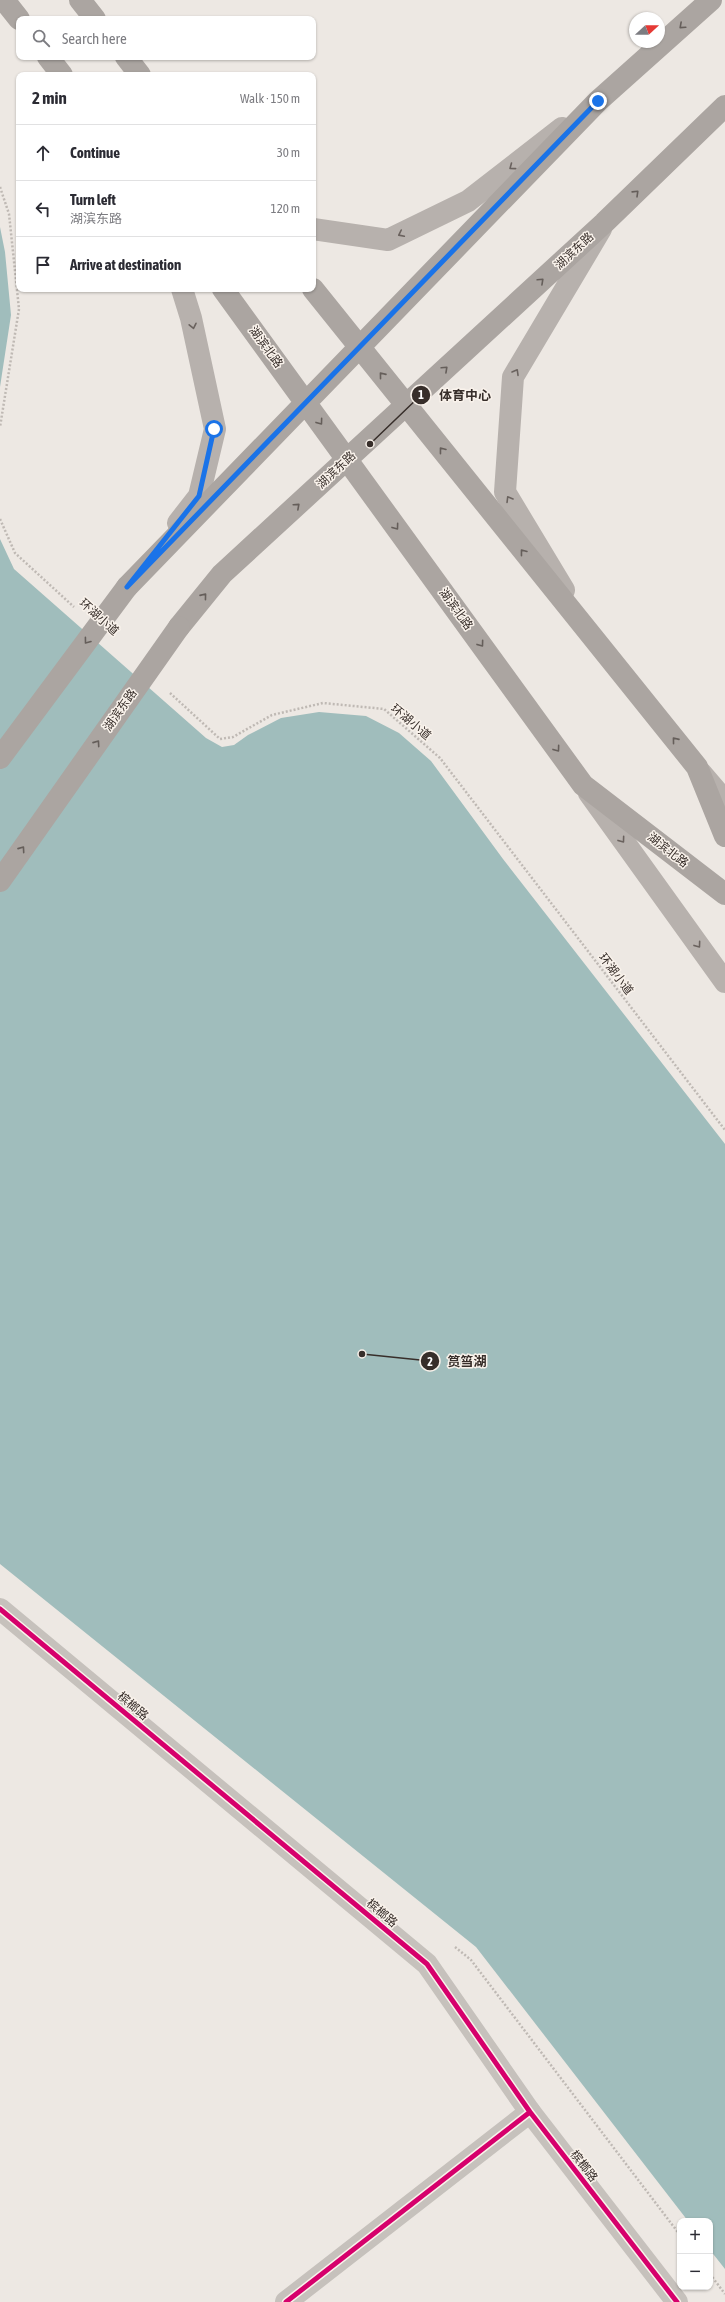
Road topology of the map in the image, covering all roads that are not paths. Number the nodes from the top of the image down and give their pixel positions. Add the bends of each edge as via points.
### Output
1 (4, 0) edge
2 (80, 0) edge
3 (711, 0) edge
4 (0, 9) edge
5 (17, 16) edge
6 (93, 16) edge
7 (16, 22) edge
8 (50, 60) edge
9 (128, 60) edge
10 (60, 72) edge
11 (138, 72) edge
12 (598, 101) junction
13 (725, 106) edge
14 (604, 224) junction
15 (316, 229) edge
16 (183, 292) edge
17 (225, 292) edge
18 (314, 292) edge
19 (360, 347) junction
20 (307, 402) junction
21 (406, 405) junction
22 (348, 460) junction
23 (127, 587) junction
24 (594, 641) junction
25 (0, 758) edge
26 (697, 767) junction
27 (583, 785) junction
28 (725, 801) edge
29 (725, 836) edge
30 (0, 881) edge
31 (725, 894) edge
32 (725, 982) edge
33 (0, 1609) edge
34 (530, 2112) junction
35 (286, 2302) edge
36 (677, 2302) edge

1 - 5 main road
2 - 6 main road
3 -> 12 main road
4 - 7 main road
8 - 10 main road
9 - 11 main road
12 -> 15 main road via 468,201 388,240
12 - 19 main road
14 -> 13 main road, 湖滨东路
21 -> 14 main road, 湖滨东路
24 -> 14 main road via 505,492 513,377
16 -> 23 main road via 191,318 214,429 199,496
17 - 20 main road, 湖滨北路
18 - 19 main road
19 - 20 main road
21 -> 19 main road
20 -> 22 main road, 湖滨北路
20 - 23 main road
21 - 22 main road, 湖滨东路
24 -> 21 main road
22 -> 27 main road, 湖滨北路
30 -> 22 main road, 湖滨东路, bridge via 179,627 222,574
23 -> 25 main road, bridge
26 -> 24 main road
26 - 28 main road
26 - 29 main road
27 - 31 main road, 湖滨北路
27 -> 32 main road
33 - 34 street, 槟榔路 via 428,1964
34 - 35 street
34 - 36 street, 槟榔路

